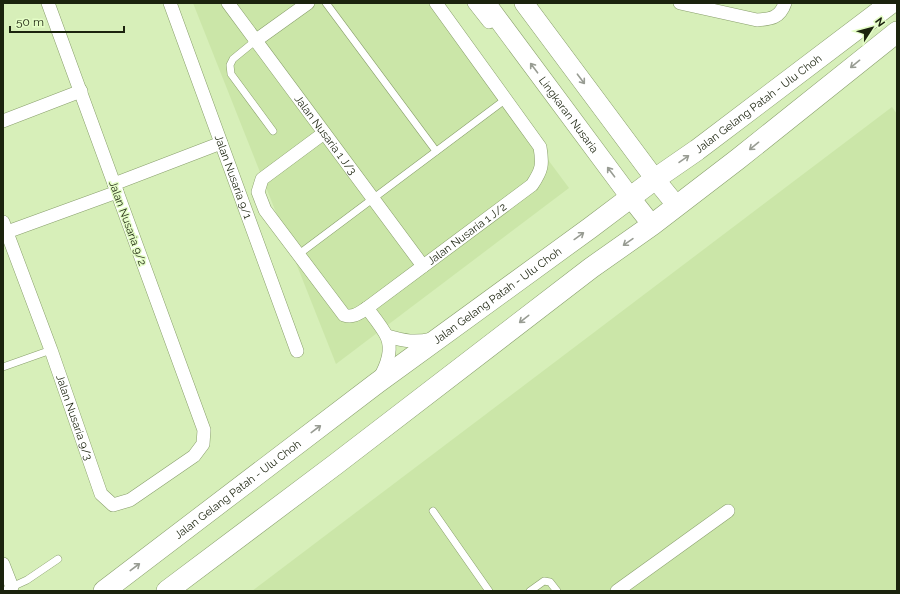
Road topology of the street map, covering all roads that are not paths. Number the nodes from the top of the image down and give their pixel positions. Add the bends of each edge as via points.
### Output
1 (48, 3) edge
2 (170, 3) edge
3 (228, 3) edge
4 (308, 3) edge
5 (326, 3) edge
6 (436, 3) edge
7 (474, 3) edge
8 (486, 3) edge
9 (524, 3) edge
10 (680, 3) edge
11 (785, 3) edge
12 (891, 3) edge
13 (505, 29) junction
14 (897, 32) edge
15 (255, 41) junction
16 (888, 49) edge
17 (81, 92) junction
18 (506, 99) junction
19 (3, 121) edge
20 (273, 130) dead end
21 (324, 133) junction
22 (221, 144) junction
23 (436, 151) junction
24 (655, 179) junction
25 (116, 188) junction
26 (630, 197) junction
27 (373, 199) junction
28 (677, 206) junction
29 (652, 225) junction
30 (5, 227) edge
31 (8, 252) edge
32 (298, 254) junction
33 (423, 266) junction
34 (367, 308) junction
35 (387, 336) junction
36 (439, 338) junction
37 (51, 350) junction
38 (297, 350) dead end
39 (3, 367) edge
40 (377, 382) junction
41 (203, 444) joint
42 (433, 511) dead end
43 (728, 511) dead end
44 (58, 559) dead end
45 (3, 564) edge
46 (7, 589) edge
47 (104, 591) edge
48 (167, 591) edge
49 (489, 591) edge
50 (530, 591) edge
51 (557, 591) edge
52 (617, 591) edge

1 - 17 street, Jalan Nusaria 9/2
2 - 22 street, Jalan Nusaria 9/1
3 - 15 street, Jalan Nusaria 1 J/3
4 - 15 street
5 - 23 lane
6 - 18 street, Jalan Nusaria 1 J/2
7 - 13 street via 490,23
8 - 13 main road, Lingkaran Nusaria
9 -> 24 main road
10 - 11 street via 757,20 779,15
24 -> 12 main road, Jalan Gelang Patah - Ulu Choh
26 -> 13 main road, Lingkaran Nusaria
14 - 16 main road
15 - 20 lane via 233,59 230,65 231,74
15 - 21 street, Jalan Nusaria 1 J/3
16 -> 28 main road
17 - 19 street
17 - 25 street, Jalan Nusaria 9/2
18 - 23 lane
18 - 33 street, Jalan Nusaria 1 J/2 via 540,147 540,173 532,185
21 - 27 street, Jalan Nusaria 1 J/3
21 - 32 street, Jalan Nusaria 1 J/2 via 262,179 258,192 265,210
22 - 25 street
22 - 38 street, Jalan Nusaria 9/1
23 - 27 lane
24 - 26 main road, Jalan Gelang Patah - Ulu Choh
24 - 28 main road
25 - 30 street
25 - 41 street, Jalan Nusaria 9/2 via 204,430
26 - 29 main road, Lingkaran Nusaria
36 -> 26 main road, Jalan Gelang Patah - Ulu Choh
27 - 32 lane
27 - 33 street, Jalan Nusaria 1 J/3
28 - 29 main road
29 -> 48 main road via 591,268 343,460
30 - 31 street, Jalan Nusaria 9/3
31 - 37 street, Jalan Nusaria 9/3
32 - 34 street, Jalan Nusaria 1 J/2 via 344,314 355,316
33 - 34 street, Jalan Nusaria 1 J/2
34 - 35 street
35 - 36 street via 406,342
35 - 40 street via 388,356
36 - 40 main road, Jalan Gelang Patah - Ulu Choh
37 - 39 lane
37 - 41 street, Jalan Nusaria 9/3 via 101,494 113,505 136,496 194,456
47 -> 40 main road, Jalan Gelang Patah - Ulu Choh
42 - 49 lane
43 - 52 street
44 - 46 lane via 27,580
45 - 46 street
50 - 51 lane via 544,581 550,582

